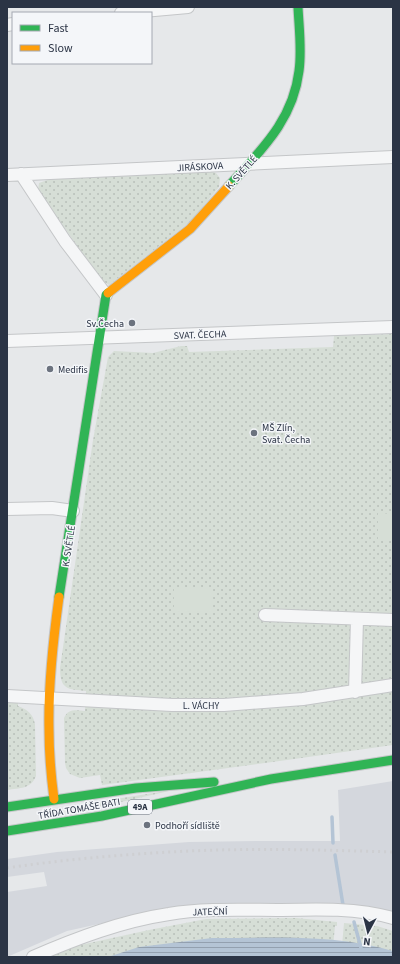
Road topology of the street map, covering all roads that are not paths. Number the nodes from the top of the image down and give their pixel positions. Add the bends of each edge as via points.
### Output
1 (188, 7) edge
2 (298, 7) edge
3 (168, 8) edge
4 (130, 12) edge
5 (393, 157) edge
6 (249, 163) junction
7 (21, 174) junction
8 (7, 175) edge
9 (106, 295) junction
10 (393, 328) edge
11 (100, 338) junction
12 (7, 341) edge
13 (7, 509) edge
14 (73, 511) junction
15 (265, 615) dead end
16 (357, 619) junction
17 (393, 620) edge
18 (393, 685) edge
19 (355, 692) junction
20 (7, 696) edge
21 (49, 699) junction
22 (393, 760) edge
23 (271, 779) junction
24 (54, 799) junction
25 (7, 807) edge
26 (58, 823) junction
27 (7, 831) edge
28 (393, 918) edge
29 (33, 957) edge

1 - 3 street
2 - 6 street, K. SVĚTLÉ via 300,46 294,96 271,139
3 - 4 street
5 - 6 street, JIRÁSKOVA
6 - 7 street, JIRÁSKOVA
6 - 9 street, K. SVĚTLÉ via 190,229
7 - 8 street, JIRÁSKOVA
7 - 9 street via 65,241
9 - 11 street, K. SVĚTLÉ
10 - 11 street, SVAT. ČECHA
11 - 12 street, SVAT. ČECHA
11 - 14 street, K. SVĚTLÉ
13 - 14 street via 52,508
14 - 21 street, K. SVĚTLÉ via 51,660
15 - 16 street
16 - 17 street
16 - 19 street
18 - 19 street, L. VÁCHY
19 - 21 street, L. VÁCHY via 276,702 224,705
20 - 21 street, L. VÁCHY
21 - 24 street, K. SVĚTLÉ
22 - 23 street, TŘÍDA TOMÁŠE BATI / 49A
23 - 24 street, TŘÍDA TOMÁŠE BATI / 49A via 176,784
23 - 26 street, TŘÍDA TOMÁŠE BATI / 49A via 102,816
24 - 25 street, TŘÍDA TOMÁŠE BATI / 49A
24 - 26 street, K. SVĚTLÉ
26 - 27 street, TŘÍDA TOMÁŠE BATI / 49A
28 - 29 street, JATEČNÍ via 376,913 339,910 170,913 71,941

